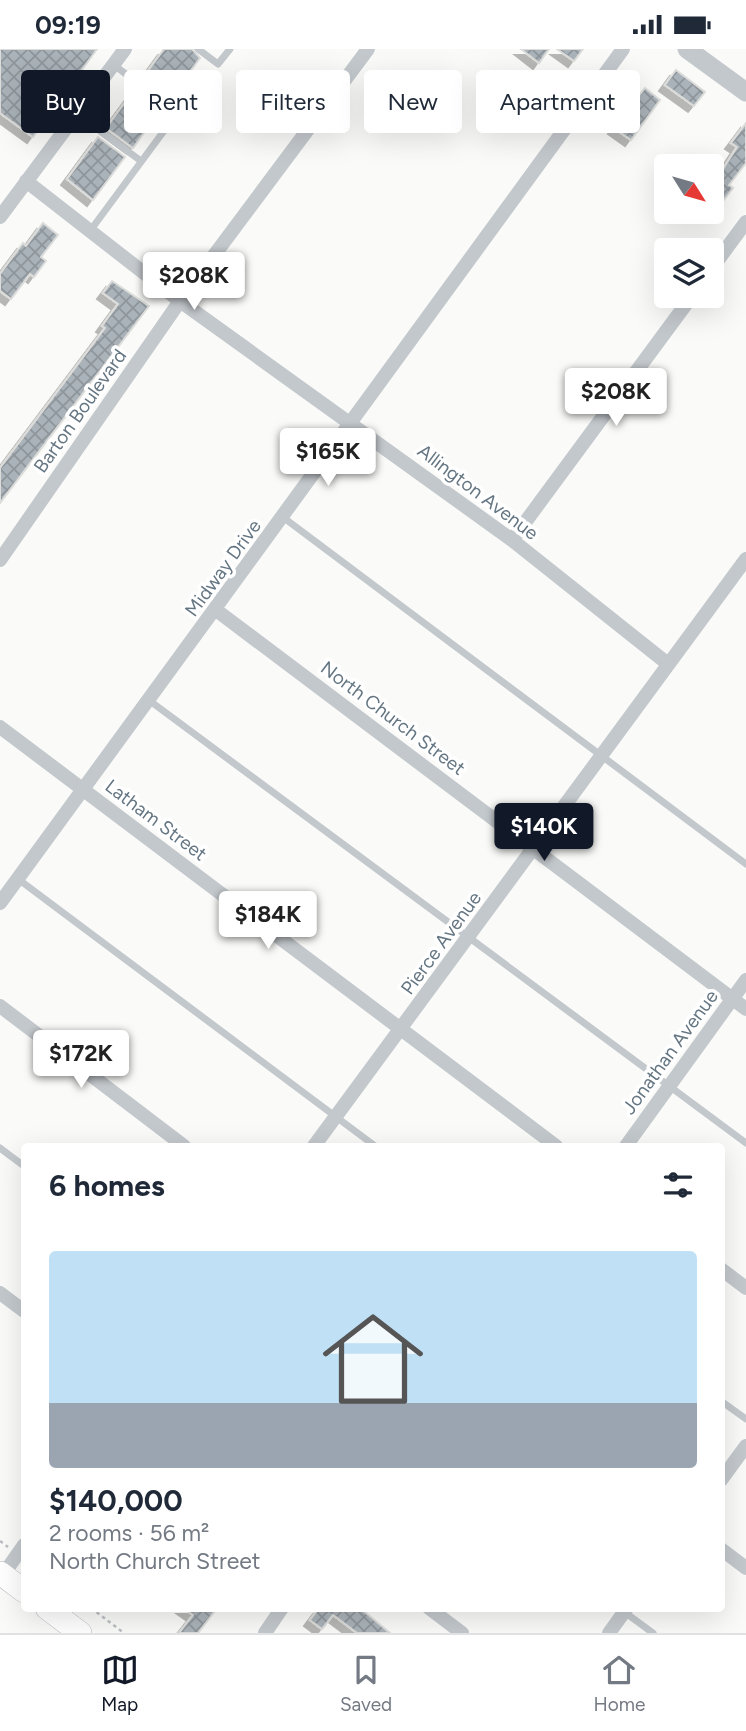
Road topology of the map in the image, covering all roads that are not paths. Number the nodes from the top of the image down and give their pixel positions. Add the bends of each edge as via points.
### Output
1 (125, 49) edge
2 (198, 49) edge
3 (230, 49) edge
4 (368, 49) edge
5 (624, 49) edge
6 (687, 49) edge
7 (113, 65) junction
8 (109, 70) edge
9 (124, 73) edge
10 (746, 92) edge
11 (62, 133) edge
12 (102, 133) edge
13 (162, 133) edge
14 (141, 161) junction
15 (26, 181) junction
16 (0, 217) edge
17 (746, 222) edge
18 (90, 231) junction
19 (724, 252) edge
20 (180, 302) junction
21 (683, 308) edge
22 (353, 424) junction
23 (284, 518) junction
24 (512, 540) junction
25 (746, 559) edge
26 (0, 560) edge
27 (216, 610) junction
28 (668, 664) junction
29 (149, 701) junction
30 (0, 727) edge
31 (601, 755) junction
32 (84, 790) junction
33 (534, 847) junction
34 (746, 864) edge
35 (18, 879) junction
36 (0, 903) edge
37 (469, 937) junction
38 (746, 980) edge
39 (732, 999) junction
40 (0, 1006) edge
41 (746, 1009) edge
42 (401, 1030) junction
43 (669, 1086) junction
44 (336, 1118) junction
45 (180, 1143) edge
46 (316, 1143) edge
47 (371, 1143) edge
48 (552, 1143) edge
49 (628, 1143) edge
50 (746, 1143) edge
51 (0, 1148) edge
52 (21, 1164) edge
53 (725, 1272) edge
54 (746, 1288) edge
55 (0, 1293) edge
56 (21, 1309) edge
57 (725, 1404) edge
58 (746, 1419) edge
59 (746, 1446) edge
60 (725, 1475) edge
61 (21, 1549) edge
62 (725, 1552) edge
63 (746, 1567) edge
64 (1, 1574) edge
65 (21, 1589) edge
66 (52, 1612) edge
67 (279, 1612) edge
68 (434, 1612) edge
69 (621, 1612) edge
70 (627, 1612) edge
71 (80, 1633) edge
72 (265, 1633) edge
73 (462, 1633) edge
74 (609, 1633) edge
75 (653, 1633) edge

1 - 7 street
2 - 3 lane via 218,64
4 - 20 street, Barton Boulevard
5 - 22 street, Midway Drive
6 - 10 street
7 - 8 street
7 - 9 lane
11 - 15 street
12 - 14 lane
13 - 14 lane
14 - 18 lane
15 - 16 street
15 - 18 street, Allington Avenue
17 - 19 street
18 - 20 street, Allington Avenue
20 - 22 street, Allington Avenue
20 - 26 street, Barton Boulevard
21 - 24 street
22 - 23 street, Midway Drive
22 - 24 street, Allington Avenue
23 - 27 street, Midway Drive
23 - 31 lane
24 - 28 street, Allington Avenue
25 - 28 street, Pierce Avenue
27 - 29 street, Midway Drive
27 - 33 street, North Church Street
28 - 31 street, Pierce Avenue
29 - 32 street, Midway Drive
29 - 37 lane
30 - 32 street, Latham Street
31 - 33 street, Pierce Avenue
31 - 34 lane
32 - 35 street, Midway Drive
32 - 42 street, Latham Street
33 - 37 street, Pierce Avenue
33 - 39 street, North Church Street
35 - 36 street, Midway Drive
35 - 44 lane
37 - 42 street, Pierce Avenue
37 - 43 lane
38 - 39 street, Jonathan Avenue
39 - 41 street, North Church Street
39 - 43 street, Jonathan Avenue
40 - 45 street
42 - 44 street, Pierce Avenue
42 - 48 street, Latham Street
43 - 49 street, Jonathan Avenue
43 - 50 lane
44 - 46 street, Pierce Avenue
44 - 47 lane
51 - 52 lane
53 - 54 street
55 - 56 street
57 - 58 lane
59 - 60 street
61 - 64 street
62 - 63 street
64 - 65 main road
66 - 71 main road
67 - 72 street
68 - 73 street
69 - 74 street
70 - 75 lane

